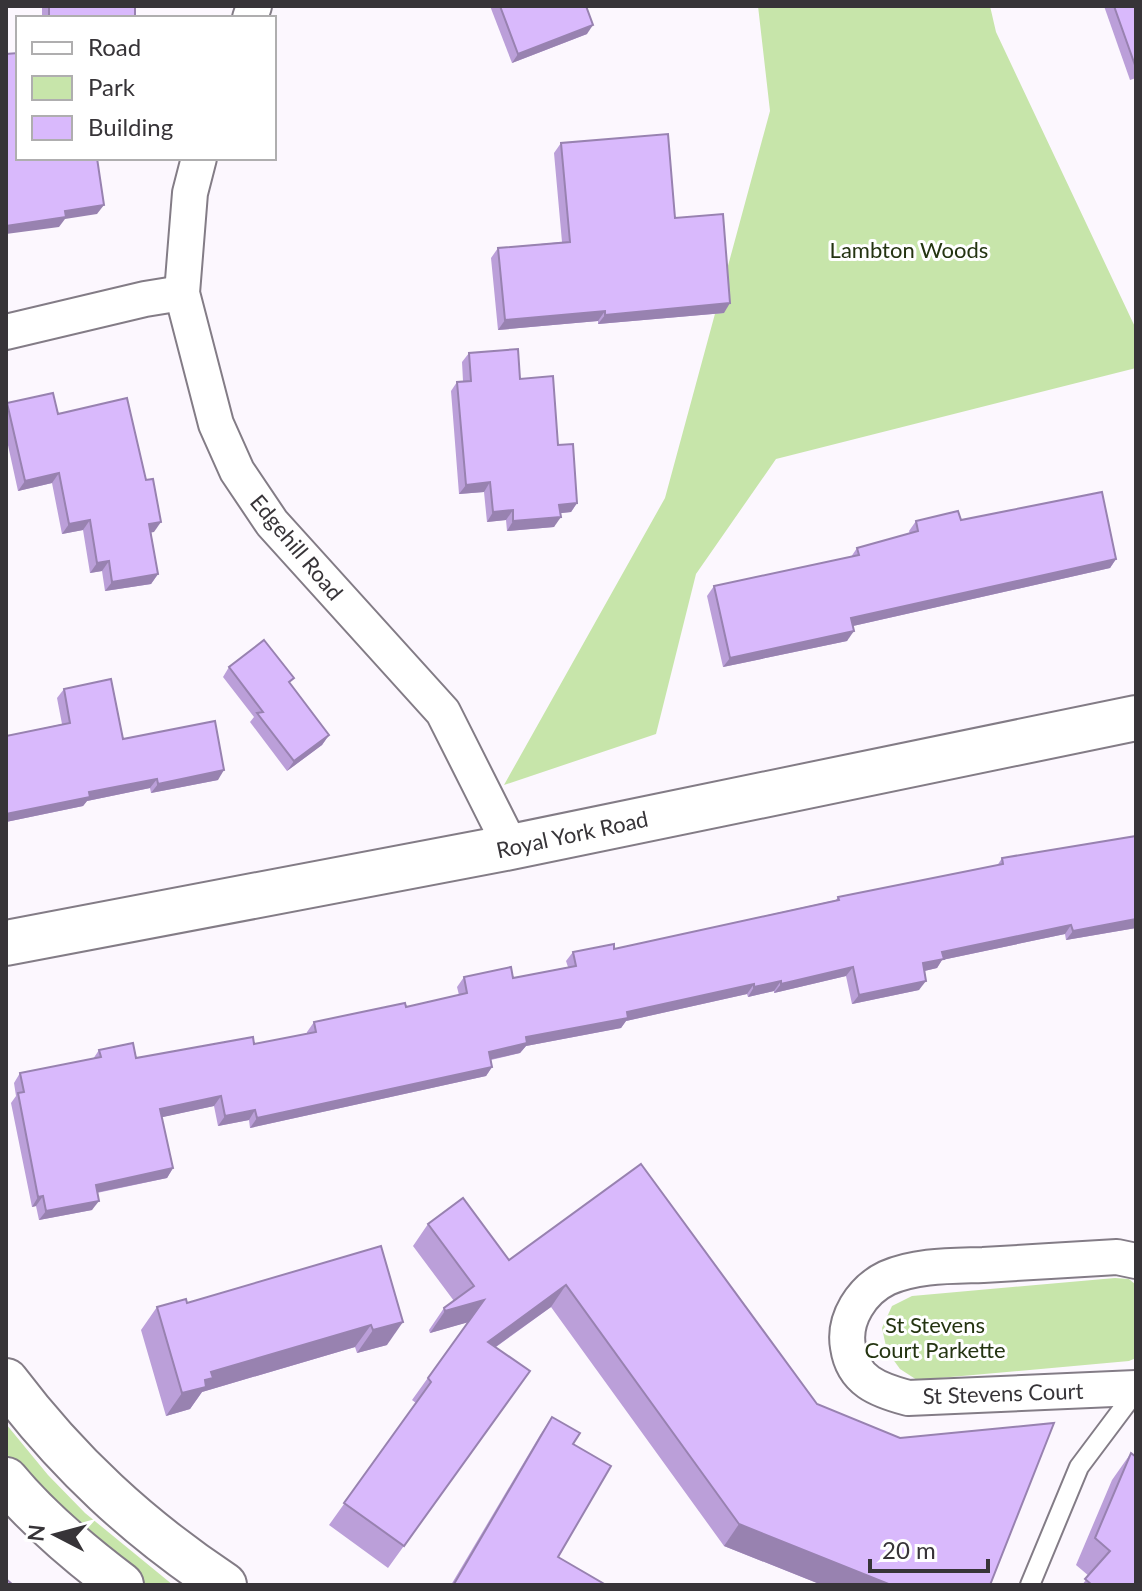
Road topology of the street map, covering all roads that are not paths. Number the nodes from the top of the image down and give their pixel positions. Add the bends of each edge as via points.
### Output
1 (198, 160) edge
2 (182, 293) junction
3 (6, 332) edge
4 (1136, 718) edge
5 (511, 847) junction
6 (6, 943) edge
7 (1136, 1261) edge
8 (6, 1381) edge
9 (1136, 1389) edge
10 (6, 1480) edge
11 (121, 1585) edge
12 (224, 1585) edge
13 (1030, 1585) edge

1 - 2 street, Edgehill Road via 190,193
2 - 3 street
2 - 5 street, Edgehill Road via 216,424 237,471 272,523 443,712
4 - 5 main road, Royal York Road
5 - 6 main road, Royal York Road
7 - 9 street, St Stevens Court via 1117,1257 918,1268 866,1293 851,1315 847,1342 850,1362 861,1377 876,1389 908,1398
8 - 12 main road via 101,1489 172,1551
9 - 13 lane via 1079,1467
10 - 11 main road via 84,1557

